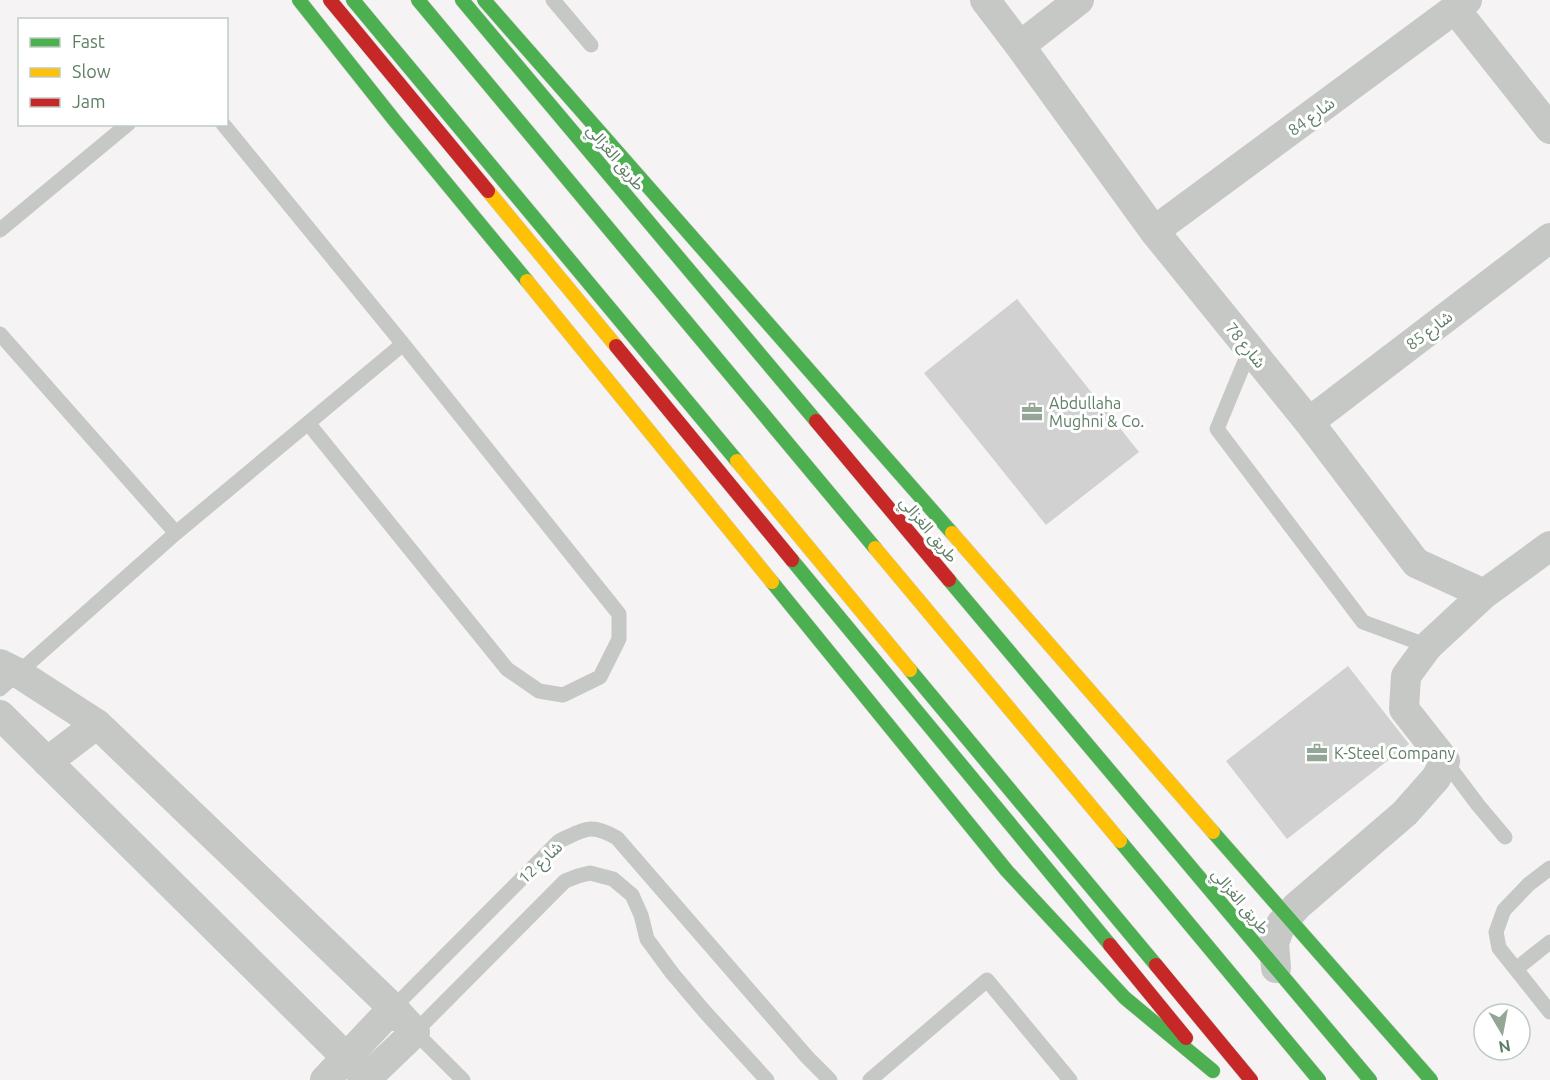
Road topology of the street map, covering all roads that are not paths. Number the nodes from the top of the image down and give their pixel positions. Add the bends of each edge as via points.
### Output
1 (299, 0) edge
2 (330, 0) edge
3 (353, 0) edge
4 (418, 0) edge
5 (462, 0) edge
6 (484, 0) edge
7 (553, 0) edge
8 (985, 0) edge
9 (1080, 0) edge
10 (1461, 4) edge
11 (591, 45) dead end
12 (1020, 46) junction
13 (126, 126) edge
14 (225, 126) edge
15 (1550, 129) edge
16 (0, 230) edge
17 (1154, 231) junction
18 (1550, 238) edge
19 (0, 333) edge
20 (403, 344) junction
21 (1250, 349) junction
22 (1309, 422) junction
23 (308, 423) junction
24 (176, 533) junction
25 (1550, 546) edge
26 (1484, 594) junction
27 (1428, 646) junction
28 (6, 675) edge
29 (0, 715) edge
30 (97, 724) junction
31 (1445, 760) junction
32 (47, 762) junction
33 (1505, 837) dead end
34 (1550, 868) edge
35 (1550, 942) edge
36 (1276, 968) junction
37 (1516, 969) junction
38 (393, 1008) junction
39 (1550, 1012) edge
40 (415, 1032) junction
41 (360, 1072) edge
42 (1217, 1075) edge
43 (325, 1080) edge
44 (464, 1080) edge
45 (767, 1080) edge
46 (830, 1080) edge
47 (870, 1080) edge
48 (1070, 1080) edge
49 (1251, 1080) edge
50 (1319, 1080) edge
51 (1370, 1080) edge
52 (1431, 1080) edge

1 - 42 main road via 1007,871 1125,999
2 - 42 main road
3 - 49 main road
4 - 50 main road
5 - 36 main road, طريق الغزالي
6 - 52 main road, bridge
7 - 11 lane
8 - 12 street, شارع 78
9 - 12 street
10 - 15 street
10 - 17 street, شارع 84
12 - 17 street, شارع 78
13 - 16 lane
14 - 20 lane
17 - 21 street, شارع 78
18 - 22 street, شارع 85
19 - 24 lane
20 - 23 lane
20 - 23 lane via 619,614 619,639 600,677 563,695 539,691 507,669
21 - 22 street, شارع 78
21 - 27 lane via 1217,429 1363,622
22 - 26 street, شارع 78 via 1416,563
23 - 24 lane
24 - 28 lane
25 - 26 street
26 - 27 street
27 - 31 street via 1406,676 1404,709
28 - 30 street
29 - 32 street
30 - 32 street
30 - 38 street
31 - 33 lane
31 - 36 street via 1436,778 1406,813 1281,924 1274,943
32 - 41 street
34 - 37 lane via 1504,910 1496,932 1498,948
35 - 37 lane
36 - 51 main road, طريق الغزالي
37 - 39 lane
38 - 40 street
38 - 41 street, شارع 12
38 - 46 lane, شارع 12 via 559,841 585,829 602,830 617,838
40 - 41 street, شارع 12
40 - 44 lane
40 - 45 lane, شارع 12 via 565,881 590,873 613,879 632,895 647,939 705,1012
41 - 43 street, شارع 12
47 - 48 lane via 987,980

